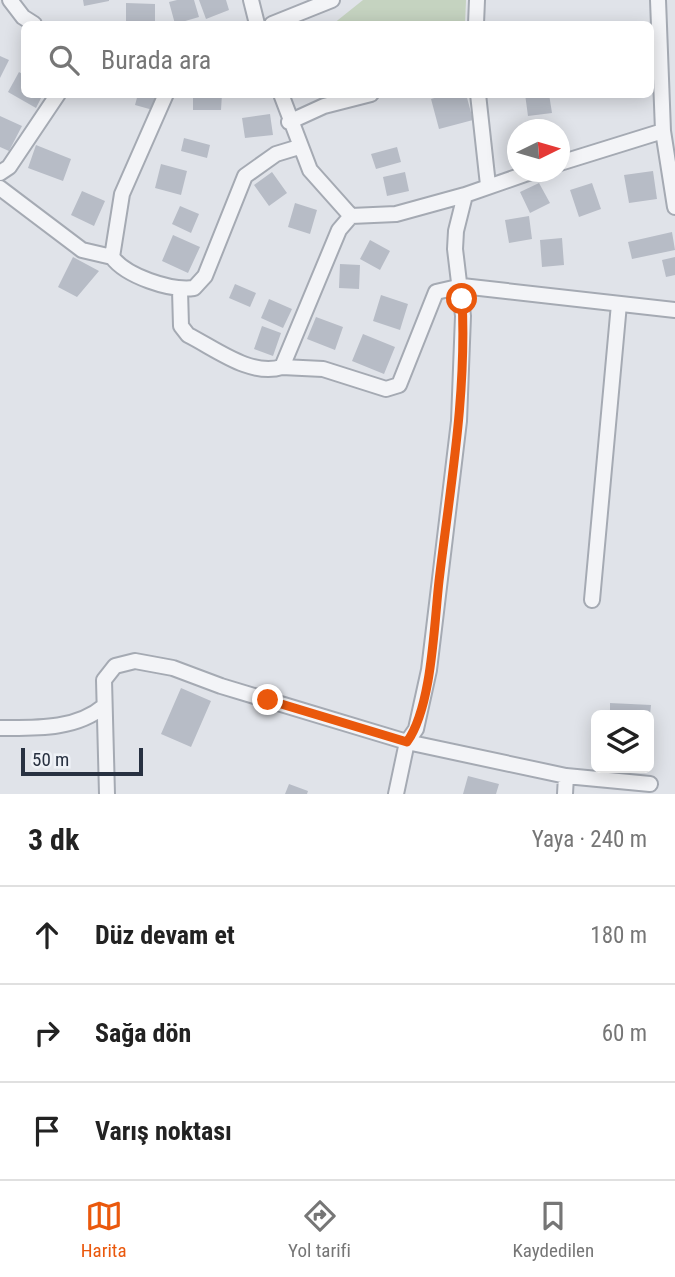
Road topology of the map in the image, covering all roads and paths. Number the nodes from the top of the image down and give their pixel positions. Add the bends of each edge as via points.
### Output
1 (10, 0) edge
2 (251, 0) edge
3 (332, 0) edge
4 (477, 0) edge
5 (658, 0) edge
6 (29, 21) edge
7 (256, 21) edge
8 (280, 21) edge
9 (476, 21) edge
10 (654, 35) edge
11 (55, 98) edge
12 (164, 98) edge
13 (282, 98) edge
14 (355, 98) edge
15 (478, 98) edge
16 (289, 122) junction
17 (663, 131) junction
18 (299, 147) junction
19 (570, 160) edge
20 (0, 173) edge
21 (507, 179) edge
22 (488, 185) junction
23 (0, 188) edge
24 (465, 195) junction
25 (675, 207) edge
26 (351, 216) junction
27 (112, 257) junction
28 (462, 286) junction
29 (180, 290) junction
30 (619, 304) junction
31 (675, 310) edge
32 (282, 368) junction
33 (592, 600) dead end
34 (104, 706) junction
35 (0, 728) edge
36 (407, 742) junction
37 (566, 776) junction
38 (650, 784) dead end
39 (107, 794) edge
40 (396, 794) edge
41 (565, 794) edge

1 - 6 street
2 - 7 street
3 - 8 street
4 - 9 street
5 - 10 street
10 - 17 street
11 - 20 street via 9,167
12 - 27 street via 122,194
13 - 16 street
14 - 16 street
15 - 22 street
16 - 18 street
17 - 19 street
17 - 25 street
18 - 26 street via 310,170
18 - 29 street via 276,154 245,176 205,276 194,288
21 - 22 street
22 - 24 street
23 - 27 street via 82,250
24 - 26 street via 396,214
24 - 28 street via 455,240
26 - 32 street via 339,230
27 - 29 street via 119,267
28 - 30 street
28 - 32 street via 436,292 399,385 386,389 323,369
28 - 36 street via 458,434 429,670 416,729
29 - 32 street via 181,326 188,335 249,366 267,372
30 - 31 street
30 - 33 street
34 - 35 street via 91,718 65,724
34 - 36 street via 104,680 115,666 135,661 173,668
34 - 39 street
36 - 37 street
36 - 40 street
37 - 38 street
37 - 41 street

